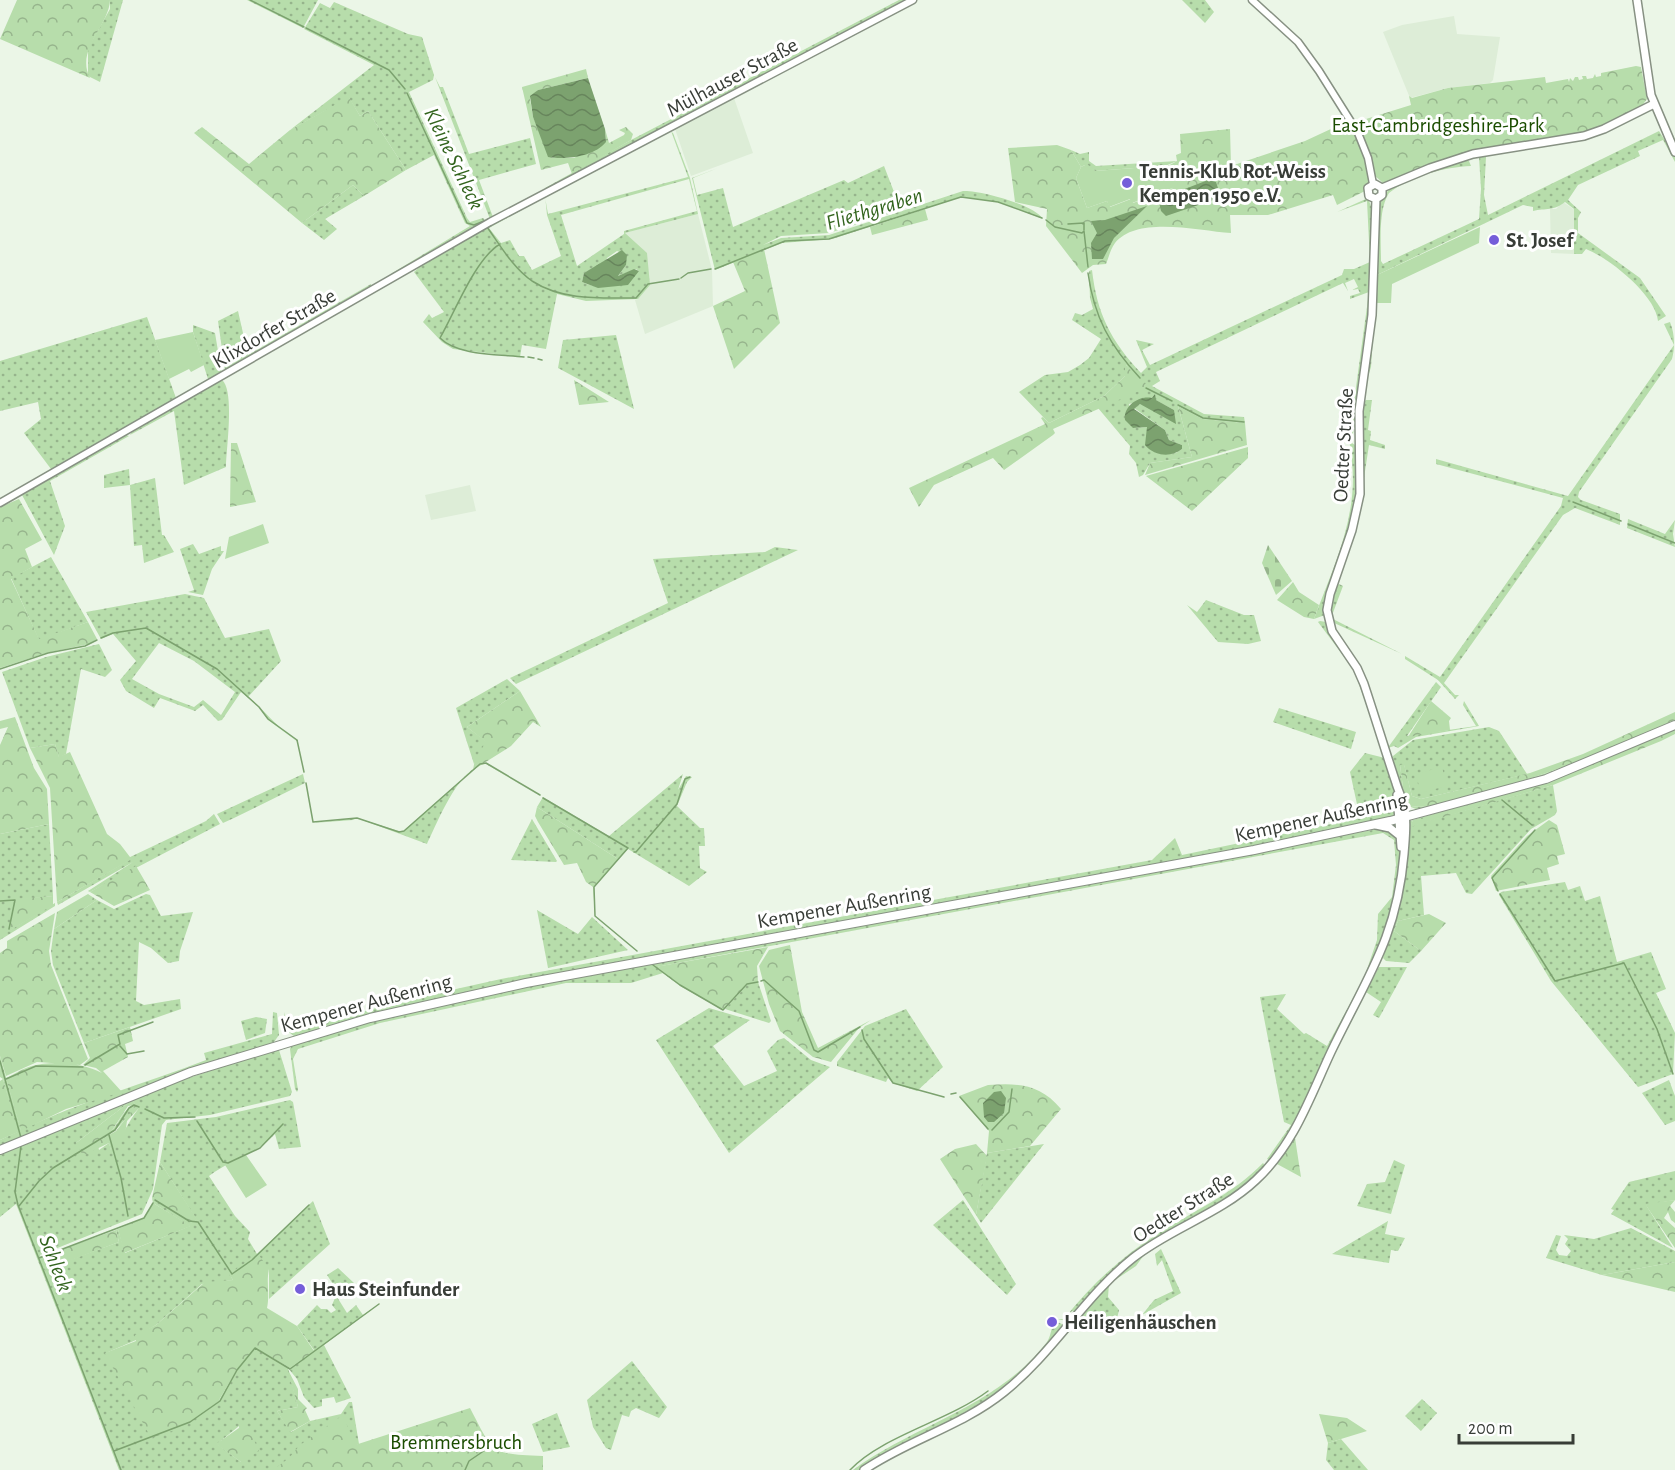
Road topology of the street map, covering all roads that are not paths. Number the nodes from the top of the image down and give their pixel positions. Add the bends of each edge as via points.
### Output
1 (913, 0) edge
2 (1252, 0) edge
3 (1637, 0) edge
4 (1654, 104) junction
5 (1675, 152) edge
6 (565, 183) joint
7 (1373, 184) junction
8 (1382, 188) junction
9 (1376, 199) junction
10 (0, 503) edge
11 (1675, 725) edge
12 (1396, 783) junction
13 (1404, 805) junction
14 (1432, 812) junction
15 (1402, 819) junction
16 (1374, 825) junction
17 (1400, 836) junction
18 (1401, 877) junction
19 (0, 1150) edge
20 (864, 1470) edge

1 - 6 street, Mülhauser Straße
2 - 7 street via 1298,42 1319,71 1358,133
3 - 4 main road
4 - 5 main road
4 - 8 main road via 1584,136 1473,154
6 - 10 street, Klixdorfer Straße via 490,222
7 - 8 main road
7 - 9 main road, Oedter Straße via 1368,192
8 - 9 main road, Oedter Straße via 1382,195
9 - 12 main road, Oedter Straße via 1372,315 1359,411 1359,504 1327,614 1334,635 1360,675
11 - 14 main road, Kempener Außenring via 1546,779
12 - 13 main road, Oedter Straße
12 - 15 main road, Oedter Straße
13 - 14 main road via 1415,811
13 - 15 main road, Oedter Straße
14 - 15 main road, Kempener Außenring
15 - 16 main road, Kempener Außenring
15 - 17 main road, Oedter Straße
15 - 18 main road, Oedter Straße
16 - 17 main road via 1390,828
16 - 19 main road, Kempener Außenring via 571,974 404,1009 191,1072
17 - 18 main road, Oedter Straße
18 - 20 main road, Oedter Straße via 1392,923 1378,962 1296,1129 1272,1164 1226,1203 1160,1240 1120,1269 1039,1360 1002,1394

